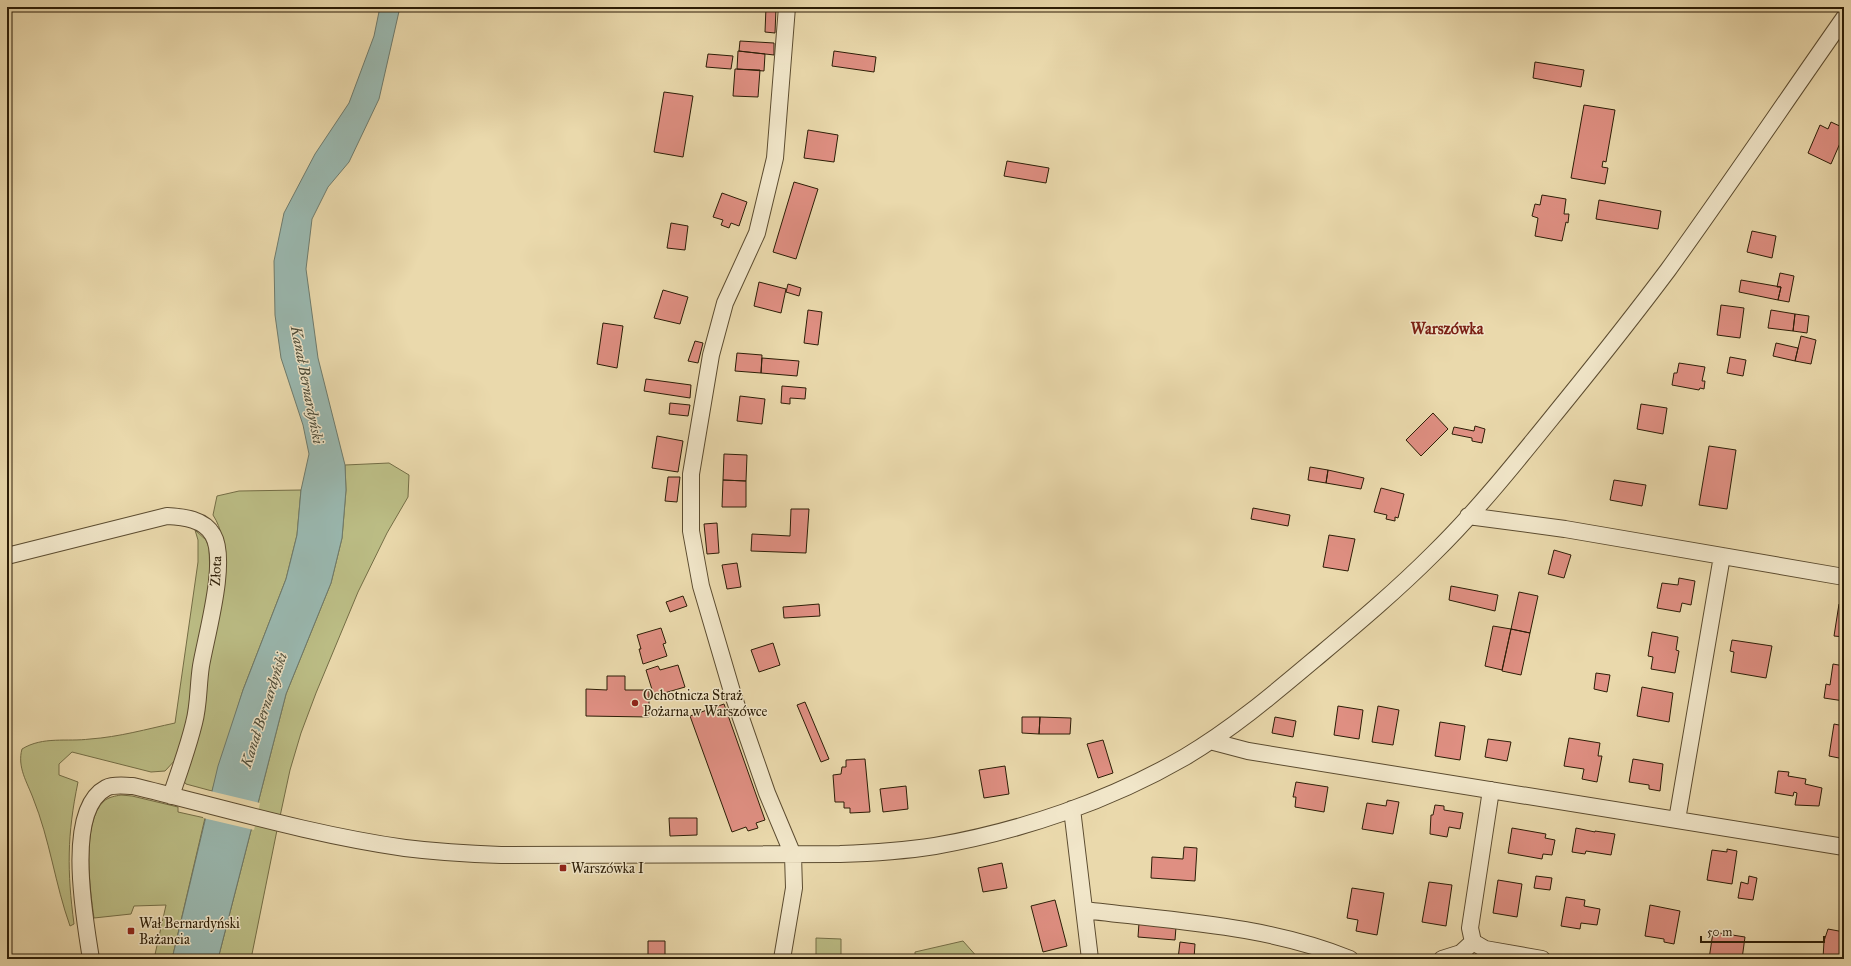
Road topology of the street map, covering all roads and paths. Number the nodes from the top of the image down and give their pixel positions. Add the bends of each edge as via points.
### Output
1 (787, 7) edge
2 (1844, 18) edge
3 (1468, 516) junction
4 (7, 556) edge
5 (1722, 556) junction
6 (1844, 578) edge
7 (1210, 741) junction
8 (1491, 790) junction
9 (171, 796) junction
10 (1072, 808) junction
11 (1677, 820) junction
12 (1844, 847) edge
13 (793, 855) junction
14 (1084, 910) junction
15 (1473, 942) junction
16 (91, 959) edge
17 (782, 959) edge
18 (1090, 959) edge
19 (1350, 959) edge
20 (1442, 959) edge
21 (1542, 959) edge

1 - 13 street via 775,158 757,233 725,303 711,356 691,474 691,531 701,586 733,695 767,793
2 - 3 street via 1668,270 1535,440
3 - 5 street via 1541,525
3 - 7 street via 1430,558 1353,628
4 - 9 street, Złota via 167,516 194,520 205,526 213,535 217,546 217,578 201,668 198,703 190,738
5 - 6 street
5 - 11 street
7 - 8 street via 1248,751
7 - 10 street via 1182,759 1144,778
8 - 11 street
8 - 15 street via 1470,928
9 - 13 street via 390,845 453,853
9 - 16 street via 133,786 118,785 102,791 90,804 82,835 80,862
10 - 13 street via 1028,824 933,846 887,852
10 - 14 street
11 - 12 street
13 - 17 street via 793,893
14 - 18 street
14 - 19 street via 1236,929 1311,946
15 - 20 street via 1461,953
15 - 21 street via 1485,949

